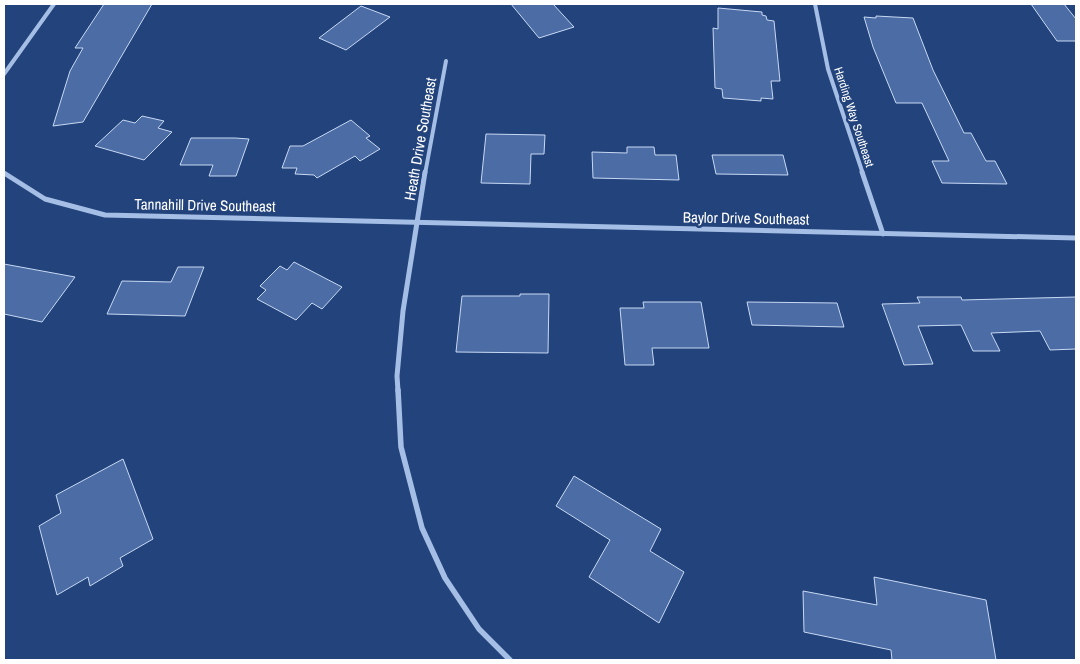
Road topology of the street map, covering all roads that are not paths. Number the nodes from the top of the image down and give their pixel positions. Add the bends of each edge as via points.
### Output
1 (54, 4) edge
2 (815, 4) edge
3 (446, 61) dead end
4 (4, 74) edge
5 (4, 173) edge
6 (416, 222) junction
7 (883, 234) junction
8 (1076, 238) edge
9 (510, 660) edge

1 - 4 street
2 - 7 street, Harding Way Southeast via 828,69
3 - 6 street, Heath Drive Southeast
5 - 6 street, Tannahill Drive Southeast via 44,199 106,215
6 - 7 street, Baylor Drive Southeast
6 - 9 street, Heath Drive Southeast via 397,376 401,448 422,528 445,578 479,629
7 - 8 street, Baylor Drive Southeast

